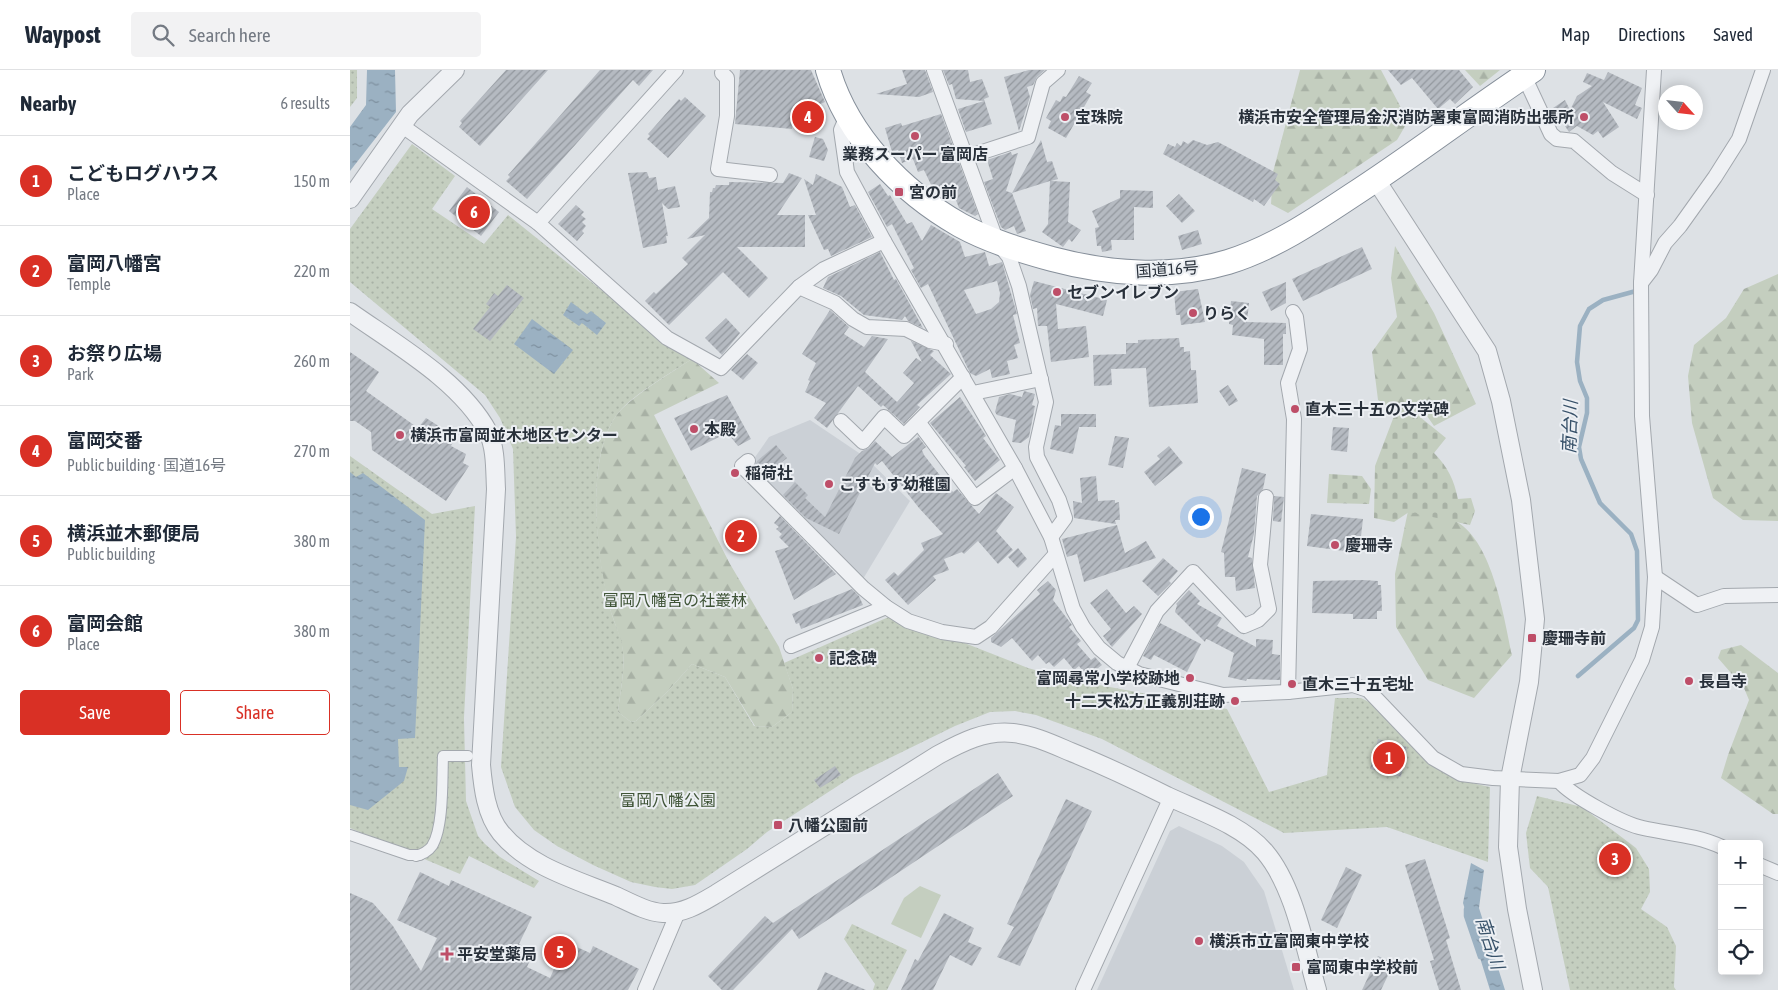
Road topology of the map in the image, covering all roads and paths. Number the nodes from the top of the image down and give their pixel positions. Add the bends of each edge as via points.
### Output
1 (455, 70) edge
2 (676, 70) edge
3 (828, 70) edge
4 (934, 70) edge
5 (1058, 70) edge
6 (1654, 70) edge
7 (1763, 70) edge
8 (721, 71) edge
9 (1528, 73) edge
10 (848, 116) junction
11 (402, 126) junction
12 (967, 157) junction
13 (770, 175) dead end
14 (1376, 180) junction
15 (1647, 194) junction
16 (350, 199) edge
17 (538, 223) junction
18 (884, 241) junction
19 (996, 242) junction
20 (1642, 283) junction
21 (799, 287) junction
22 (350, 312) edge
23 (1293, 312) dead end
24 (946, 344) junction
25 (964, 377) junction
26 (1041, 379) junction
27 (973, 393) junction
28 (841, 421) dead end
29 (919, 423) junction
30 (748, 461) dead end
31 (1016, 468) junction
32 (1266, 497) dead end
33 (1051, 537) junction
34 (1055, 555) junction
35 (1655, 577) junction
36 (1778, 595) edge
37 (886, 607) junction
38 (791, 646) dead end
39 (1127, 668) junction
40 (1288, 692) junction
41 (468, 756) dead end
42 (1510, 780) junction
43 (1558, 781) junction
44 (1171, 797) junction
45 (350, 835) edge
46 (1718, 846) edge
47 (1763, 867) edge
48 (1778, 874) edge
49 (678, 912) junction
50 (645, 990) edge
51 (1083, 990) edge
52 (1317, 990) edge
53 (1533, 990) edge

1 - 11 street via 415,108
2 - 17 street
3 - 10 highway, 国道16号
4 - 12 street
5 - 12 street via 1043,83 1028,137
6 - 15 street
7 - 20 street via 1739,139 1690,212 1665,242
8 - 13 street via 727,78 727,116 718,168
9 - 14 highway, 国道16号
9 - 15 street via 1551,134 1557,139 1574,140 1612,173
10 - 18 street via 841,130 847,172
10 - 19 highway, 国道16号 via 879,159 914,194 939,213
11 - 16 street
11 - 17 street
12 - 19 street
14 - 19 highway, 国道16号 via 1283,239 1227,262 1197,269 1153,273 1111,271 1068,263
14 - 42 street via 1487,351 1501,401 1521,500 1535,619 1529,682
15 - 20 street
17 - 21 street via 667,338 720,368
18 - 21 street via 824,269
18 - 24 street
19 - 26 street via 1009,258 1019,286
20 - 35 street via 1642,416
21 - 24 street via 834,302 867,327 906,329
22 - 49 street via 452,388 488,433 494,456 496,488 481,765 488,809 500,832 520,851 551,870 653,912
23 - 40 street via 1300,349 1288,383 1294,419
24 - 25 street
25 - 27 street
25 - 29 street
26 - 27 street
26 - 33 street via 1046,402 1036,452 1065,518
27 - 31 street
28 - 29 street via 863,442 884,418 904,436
29 - 31 street via 975,498
30 - 37 street via 742,466 863,588
31 - 33 street
32 - 39 street via 1260,565 1269,609 1258,620 1244,626 1194,572 1157,611
33 - 34 street
34 - 37 street via 991,627 976,637 942,632 908,621
34 - 39 street via 1073,609 1083,627 1099,648
35 - 36 street via 1697,605 1724,596
35 - 43 street via 1652,627 1642,660 1623,700 1594,758 1580,775
37 - 38 street
39 - 40 street via 1139,674 1223,695
40 - 42 street via 1353,685 1368,690 1433,758 1461,774
41 - 45 street via 443,756 438,830 425,853 409,855
42 - 43 street
42 - 53 street via 1508,847
43 - 46 street via 1567,791 1589,804 1640,828 1692,836
44 - 49 street via 1042,740 1012,733 981,735 938,755 716,894
44 - 51 street
44 - 52 street via 1235,829 1266,853 1290,900
47 - 48 street
49 - 50 street

